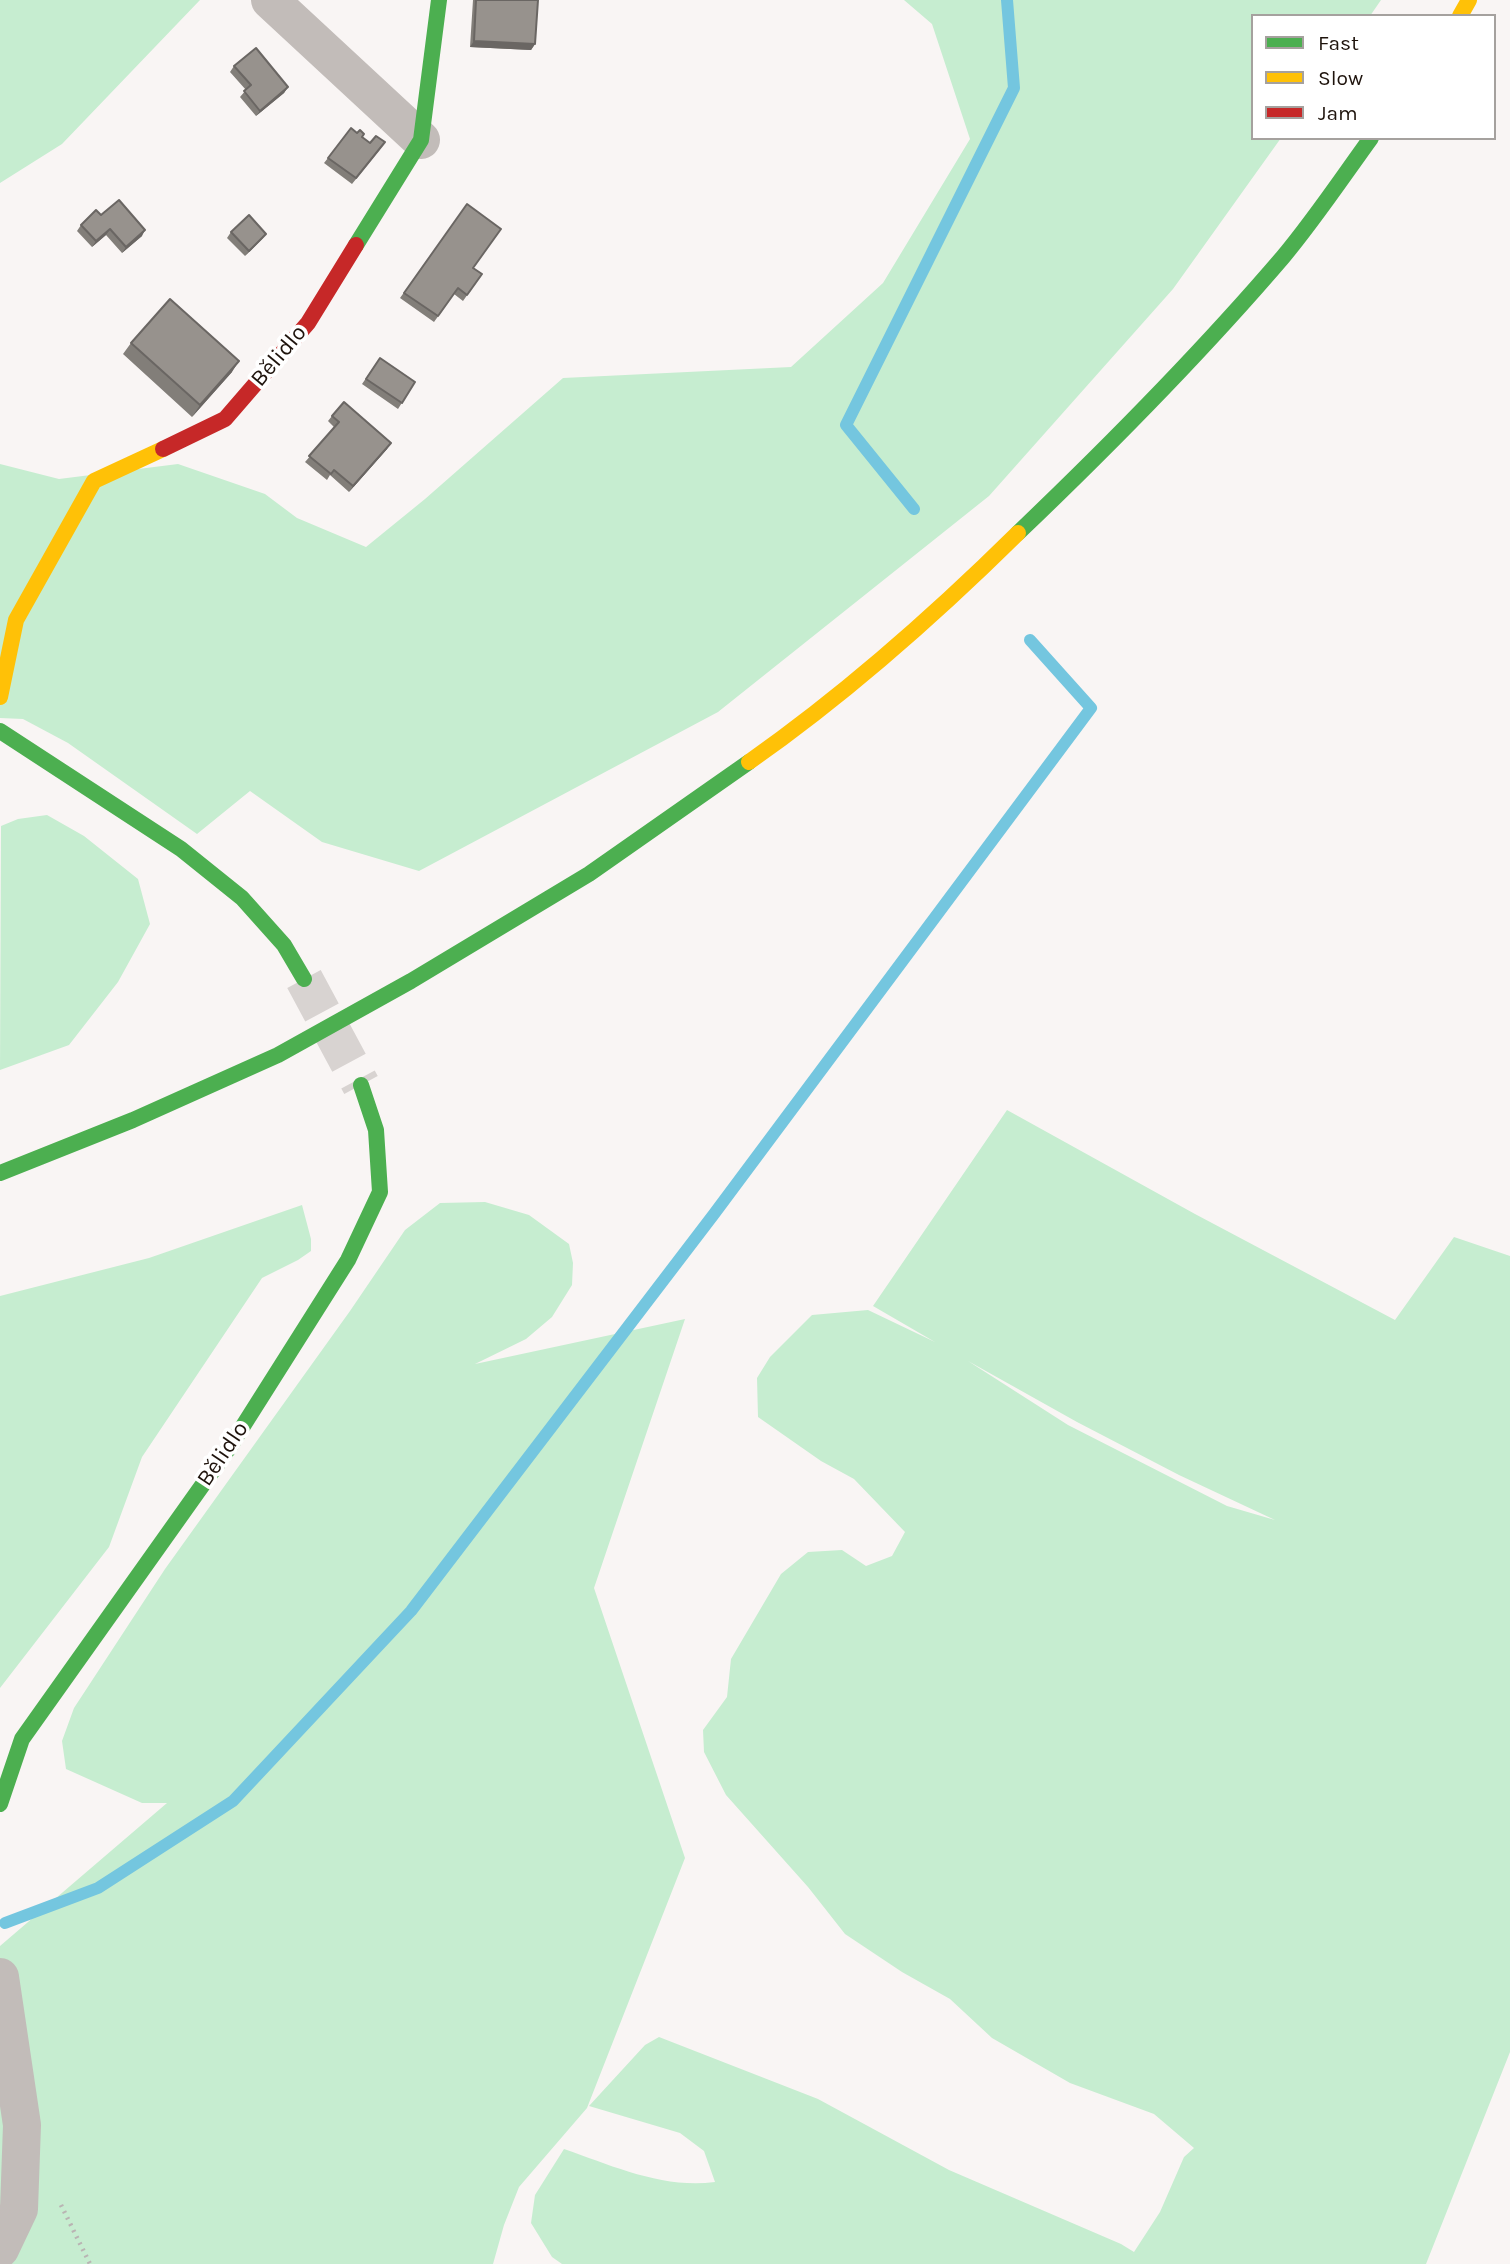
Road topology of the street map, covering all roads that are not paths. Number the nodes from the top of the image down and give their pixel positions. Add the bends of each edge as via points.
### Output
1 (270, 0) edge
2 (439, 0) edge
3 (421, 140) junction
4 (1370, 140) edge
5 (0, 696) edge
6 (0, 731) edge
7 (304, 979) tunnel mouth
8 (361, 1085) tunnel mouth
9 (0, 1173) edge
10 (0, 1804) edge
11 (0, 1977) edge
12 (0, 2249) edge

1 - 3 street
2 - 3 street
3 - 5 street, Bělidlo via 308,323 225,419 94,481 16,620
4 - 9 street via 1283,256 1088,466 959,591 792,732 589,874 411,981 278,1055
6 - 7 street via 181,849 242,898 284,945
8 - 10 street, Bělidlo via 376,1130 380,1192 348,1260 231,1445 22,1739
11 - 12 street via 22,2125 19,2209

